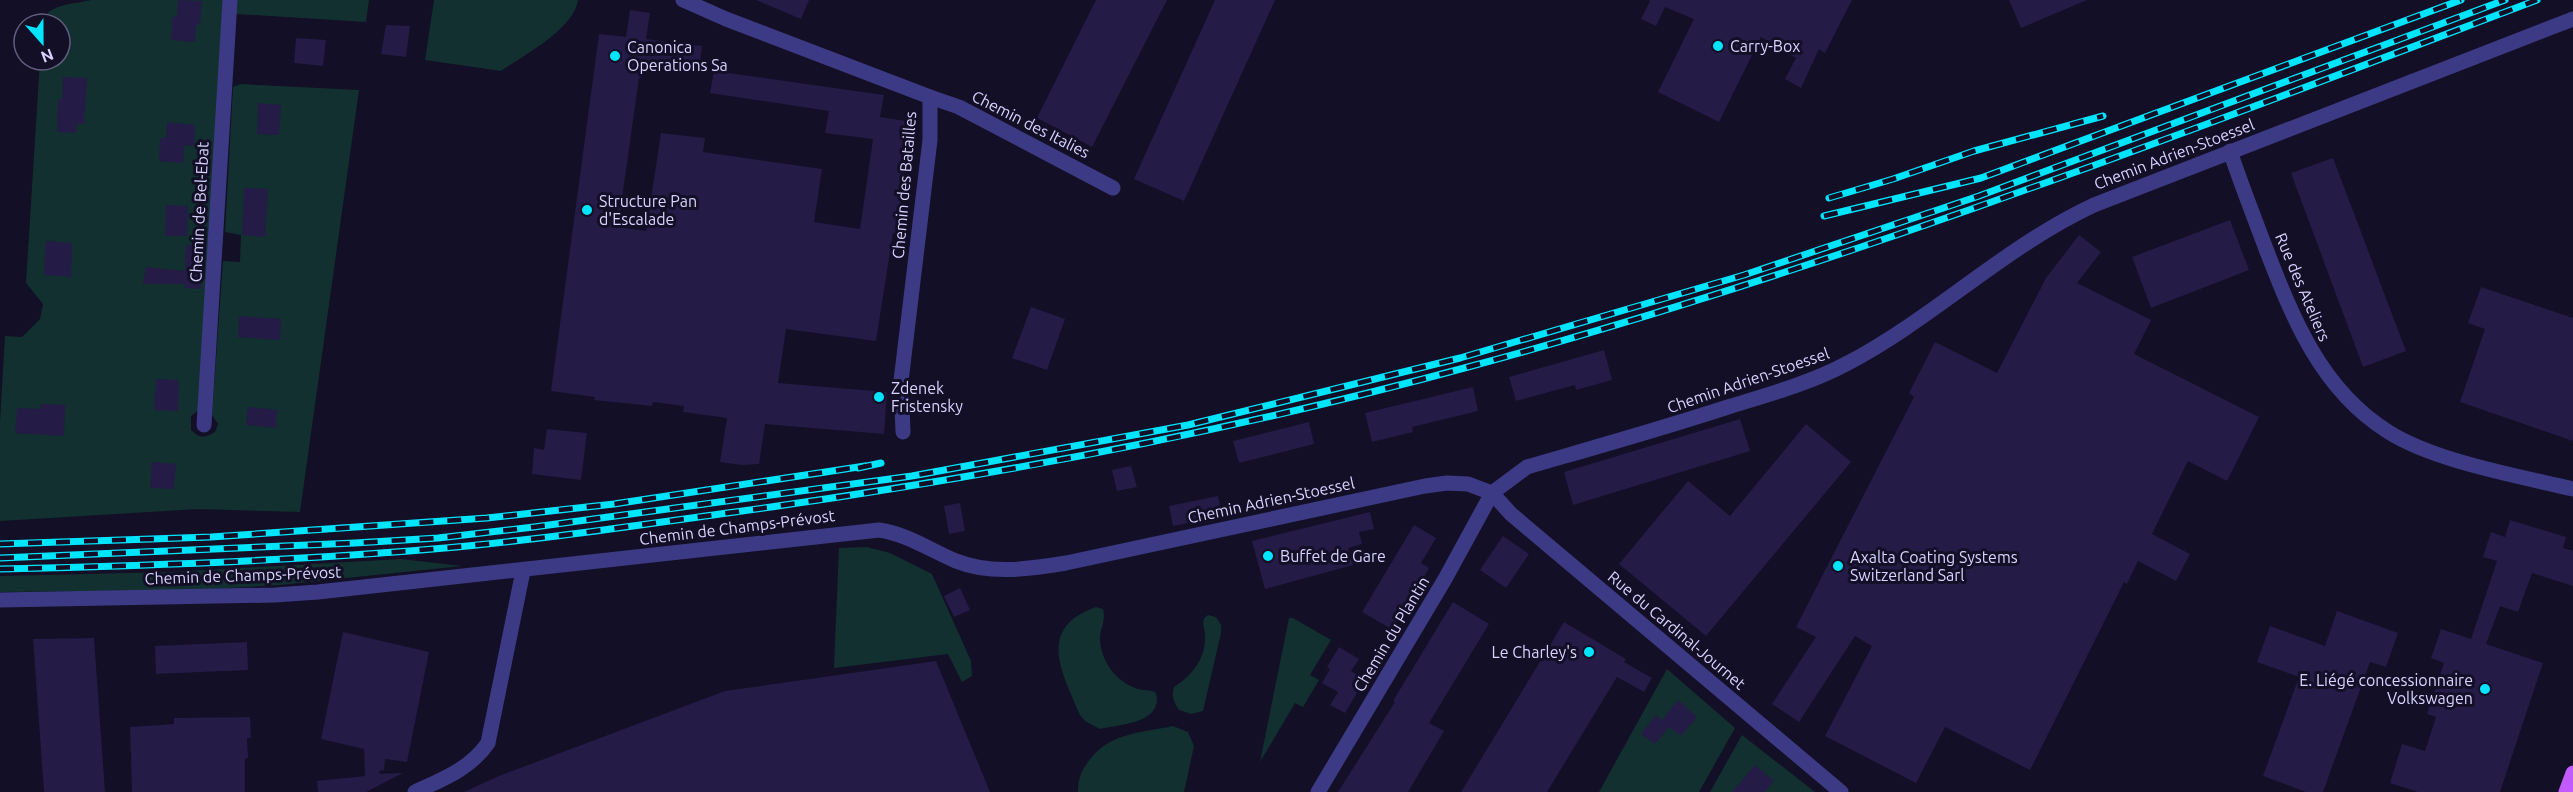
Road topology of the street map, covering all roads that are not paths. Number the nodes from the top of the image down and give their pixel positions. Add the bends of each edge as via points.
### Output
1 (230, 0) edge
2 (683, 0) edge
3 (2573, 19) edge
4 (930, 97) junction
5 (2229, 151) junction
6 (1113, 188) dead end
7 (204, 425) dead end
8 (903, 432) dead end
9 (2573, 489) edge
10 (1492, 493) junction
11 (918, 542) joint
12 (523, 571) junction
13 (0, 600) edge
14 (2573, 773) edge
15 (416, 792) edge
16 (1318, 792) edge
17 (1841, 792) edge
18 (2566, 792) edge

1 - 7 street, Chemin de Bel-Ebat
2 - 4 street, Chemin des Batailles
3 - 5 street, Chemin Adrien-Stoessel
4 - 6 street, Chemin des Italies via 960,107
4 - 8 street, Chemin des Batailles via 930,141 901,381
5 - 9 street, Rue des Ateliers via 2299,328 2315,360 2345,397 2388,432 2428,450
5 - 10 street, Chemin Adrien-Stoessel via 2062,220 1907,327 1844,365 1803,383 1527,467
10 - 11 street, Chemin Adrien-Stoessel via 1461,483 1425,486 1024,569 968,565
10 - 16 street, Chemin du Plantin
10 - 17 street, Rue du Cardinal-Journet via 1511,514
11 - 12 street, Chemin de Champs-Prévost via 890,531 867,530
12 - 13 street, Chemin de Champs-Prévost via 275,595
12 - 15 street via 488,743 478,758
14 - 18 main road

